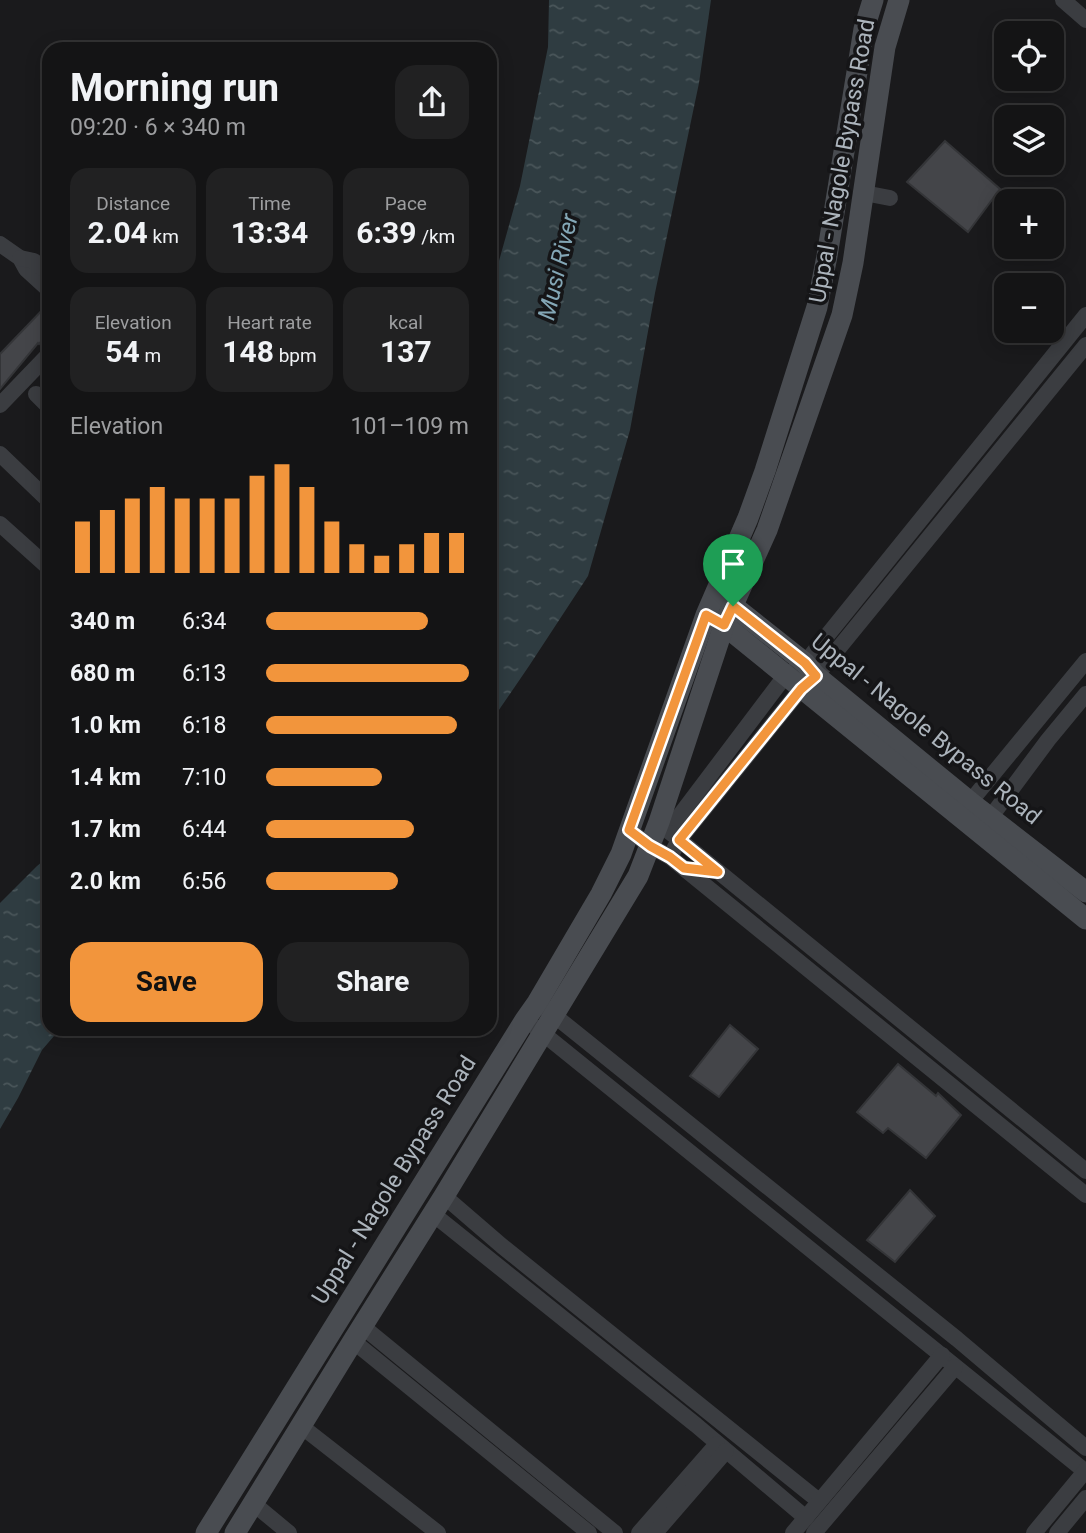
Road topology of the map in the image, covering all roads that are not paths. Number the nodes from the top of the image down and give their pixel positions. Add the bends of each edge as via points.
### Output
1 (873, 0) edge
2 (899, 0) edge
3 (1063, 0) edge
4 (1086, 19) edge
5 (864, 193) junction
6 (890, 198) dead end
7 (0, 244) edge
8 (20, 258) junction
9 (42, 268) edge
10 (42, 284) edge
11 (1086, 315) edge
12 (1086, 345) edge
13 (42, 361) edge
14 (36, 394) dead end
15 (42, 400) edge
16 (0, 405) edge
17 (0, 454) edge
18 (42, 494) edge
19 (0, 524) edge
20 (42, 562) edge
21 (720, 609) junction
22 (1086, 661) edge
23 (802, 676) junction
24 (1086, 694) edge
25 (970, 802) junction
26 (990, 817) junction
27 (629, 830) junction
28 (669, 831) junction
29 (650, 846) junction
30 (670, 857) junction
31 (684, 868) junction
32 (718, 872) junction
33 (1086, 892) edge
34 (1086, 919) edge
35 (540, 1018) junction
36 (1086, 1171) edge
37 (1086, 1195) edge
38 (439, 1205) junction
39 (357, 1334) junction
40 (942, 1355) junction
41 (955, 1367) junction
42 (301, 1426) junction
43 (722, 1448) junction
44 (1086, 1448) edge
45 (1086, 1471) edge
46 (1086, 1498) edge
47 (819, 1501) junction
48 (254, 1504) junction
49 (806, 1518) junction
50 (206, 1533) edge
51 (236, 1533) edge
52 (289, 1533) edge
53 (438, 1533) edge
54 (589, 1533) edge
55 (615, 1533) edge
56 (639, 1533) edge
57 (656, 1533) edge
58 (793, 1533) edge
59 (814, 1533) edge
60 (1034, 1533) edge
61 (1057, 1533) edge

1 - 21 street, Uppal - Nagole Bypass Road via 864,29 817,307
2 - 5 street, Uppal - Nagole Bypass Road via 885,47
3 - 4 street
5 - 6 street
5 - 21 street, Uppal - Nagole Bypass Road via 842,315 767,530
7 - 8 street
8 - 9 street
8 - 10 street
11 - 23 street
12 - 23 street
13 - 16 street
14 - 15 street
17 - 18 street
19 - 20 street
21 - 23 street, Uppal - Nagole Bypass Road
21 - 27 street, Uppal - Nagole Bypass Road
21 - 28 street, Uppal - Nagole Bypass Road
22 - 25 street
23 - 25 street, Uppal - Nagole Bypass Road
23 - 28 street
23 - 34 street, Uppal - Nagole Bypass Road
24 - 26 street
25 - 26 street, Uppal - Nagole Bypass Road
26 - 33 street, Uppal - Nagole Bypass Road
27 - 29 street
27 - 35 street, Uppal - Nagole Bypass Road
28 - 29 street, Uppal - Nagole Bypass Road
28 - 30 street
28 - 32 street
29 - 30 street
29 - 35 street, Uppal - Nagole Bypass Road via 638,876
30 - 31 street
31 - 32 street
31 - 37 street
32 - 36 street
35 - 38 street, Uppal - Nagole Bypass Road
35 - 40 street
35 - 44 street via 957,1339
35 - 50 street, Uppal - Nagole Bypass Road
38 - 39 street, Uppal - Nagole Bypass Road
38 - 43 street via 489,1261
38 - 47 street via 502,1246
39 - 42 street, Uppal - Nagole Bypass Road
39 - 54 street
39 - 55 street
40 - 41 street
40 - 47 street
41 - 45 street
41 - 59 street
42 - 48 street, Uppal - Nagole Bypass Road
42 - 53 street
43 - 49 street
43 - 56 street
43 - 57 street
45 - 60 street
46 - 61 street
47 - 49 street
48 - 51 street, Uppal - Nagole Bypass Road
48 - 52 street
49 - 58 street

